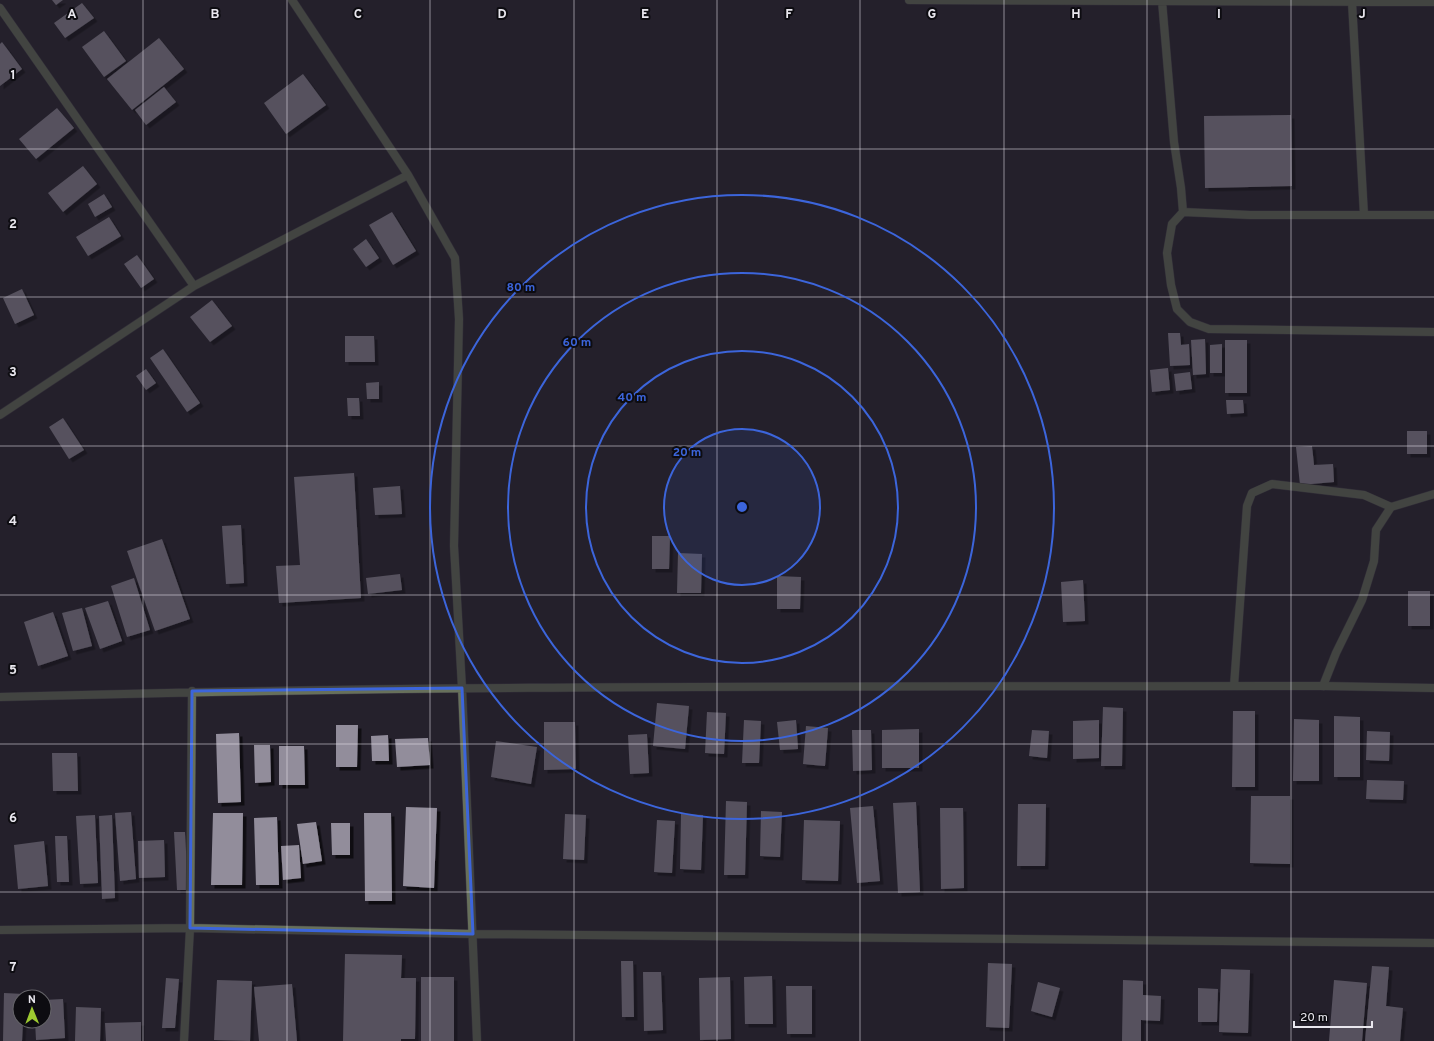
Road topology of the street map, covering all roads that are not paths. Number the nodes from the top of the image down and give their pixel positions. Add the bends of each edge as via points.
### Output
1 (292, 0) edge
2 (909, 0) edge
3 (1162, 1) junction
4 (1352, 2) junction
5 (1434, 2) edge
6 (0, 8) edge
7 (408, 175) junction
8 (1183, 212) junction
9 (1364, 215) junction
10 (1434, 215) edge
11 (194, 286) junction
12 (1434, 332) edge
13 (0, 415) edge
14 (1434, 494) edge
15 (1391, 507) junction
16 (1234, 686) junction
17 (1323, 686) junction
18 (462, 688) junction
19 (1434, 688) edge
20 (192, 691) junction
21 (0, 697) edge
22 (190, 928) junction
23 (0, 930) edge
24 (473, 934) junction
25 (1434, 943) edge
26 (184, 1041) edge
27 (477, 1041) edge

1 - 7 street
2 - 3 street
3 - 4 street
3 - 8 street via 1174,142
4 - 5 street
4 - 9 street
6 - 11 street
7 - 11 street
7 - 18 street via 455,258 459,319 454,546
8 - 9 street
8 - 12 street via 1172,224 1167,253 1177,309 1190,322 1210,329
9 - 10 street
11 - 13 street
14 - 15 street
15 - 16 street via 1364,495 1272,484 1252,493 1247,506
15 - 17 street via 1376,530 1374,561 1362,600
16 - 17 street
16 - 18 street
17 - 19 street
18 - 20 street
18 - 24 street
20 - 21 street
20 - 22 street
22 - 23 street
22 - 24 street
22 - 26 street
24 - 25 street
24 - 27 street

